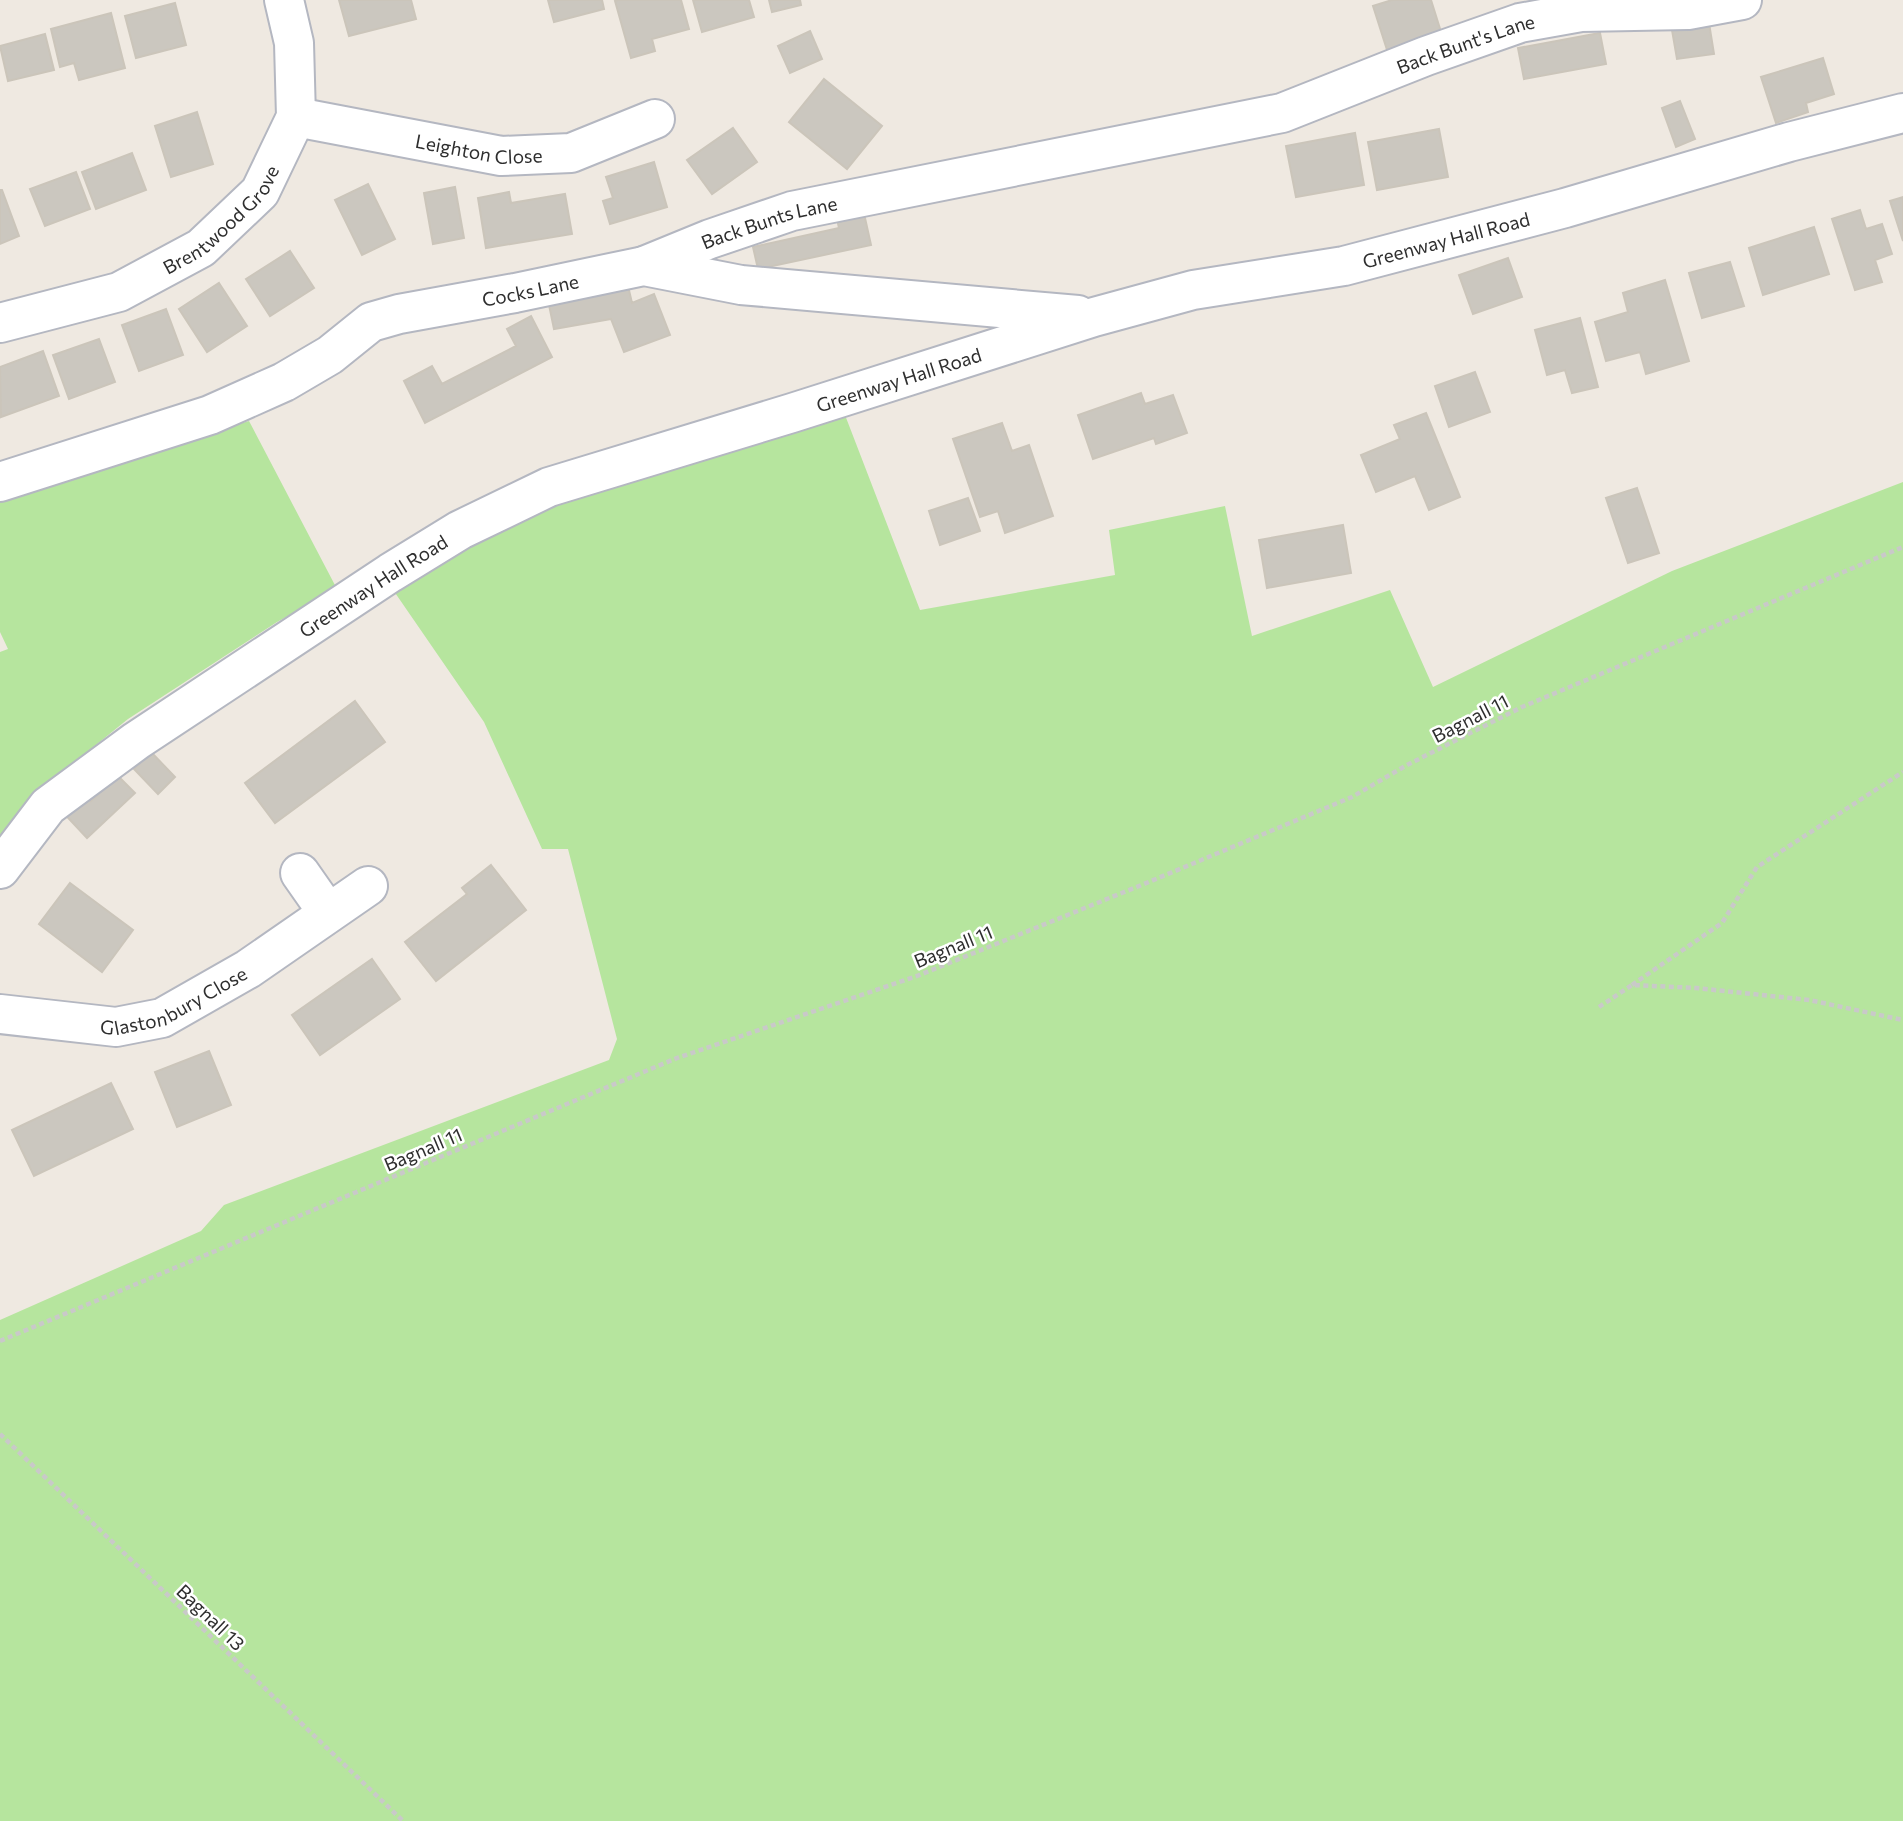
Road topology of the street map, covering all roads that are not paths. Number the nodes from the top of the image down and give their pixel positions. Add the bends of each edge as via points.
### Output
1 (284, 0) edge
2 (1742, 0) edge
3 (1903, 113) edge
4 (296, 117) junction
5 (656, 119) dead end
6 (900, 191) joint
7 (644, 266) junction
8 (1094, 317) junction
9 (0, 323) edge
10 (0, 482) edge
11 (0, 869) edge
12 (300, 873) dead end
13 (368, 886) dead end
14 (328, 913) junction
15 (0, 1014) edge

1 - 4 street, Brentwood Grove via 294,43
2 - 6 street, Back Bunt's Lane via 1688,10 1581,12 1520,23 1282,113
3 - 8 street, Greenway Hall Road via 1344,267 1193,290
4 - 5 street, Leighton Close via 501,156 571,153
4 - 9 street, Brentwood Grove via 260,192 201,248 119,292
6 - 7 street, Back Bunts Lane via 792,211
7 - 8 street, Cocks Lane via 741,285
7 - 10 street, Cocks Lane via 371,322 330,355 284,382 210,415
8 - 11 street, Greenway Hall Road via 550,487 460,530 147,733 70,789 48,806
12 - 14 street
13 - 14 street, Glastonbury Close
14 - 15 street, Glastonbury Close via 247,969 162,1018 116,1027

